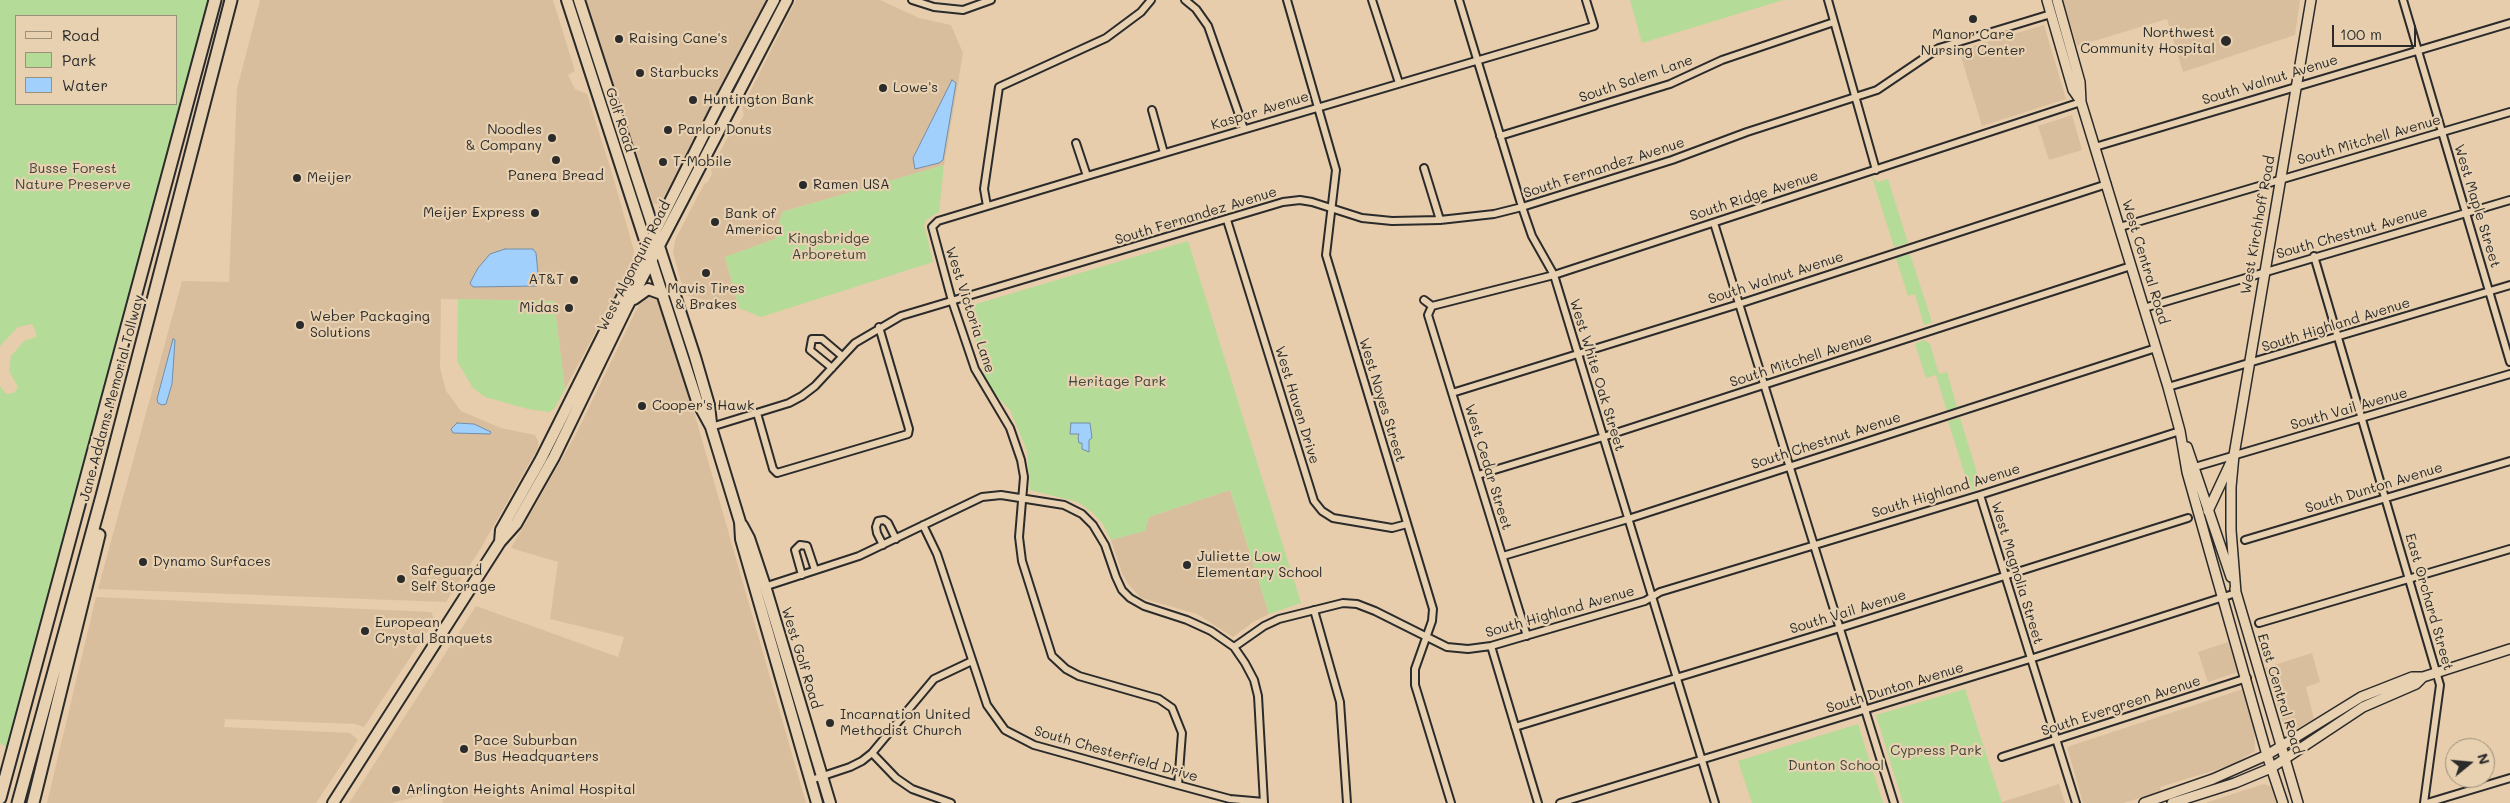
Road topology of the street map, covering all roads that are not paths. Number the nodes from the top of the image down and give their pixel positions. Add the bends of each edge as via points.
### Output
1 (215, 0) edge
2 (232, 0) edge
3 (567, 0) edge
4 (579, 0) edge
5 (774, 0) edge
6 (787, 0) edge
7 (912, 0) edge
8 (991, 0) edge
9 (1151, 0) edge
10 (1186, 0) edge
11 (1287, 0) edge
12 (1372, 0) edge
13 (1458, 0) edge
14 (1586, 0) edge
15 (1828, 0) edge
16 (2047, 0) edge
17 (2057, 0) edge
18 (2311, 0) edge
19 (2403, 0) edge
20 (983, 2) edge
21 (2051, 14) junction
22 (1834, 22) junction
23 (2510, 23) edge
24 (2418, 50) junction
25 (1477, 60) junction
26 (1399, 83) junction
27 (2295, 85) junction
28 (1855, 97) junction
29 (2081, 102) junction
30 (1319, 106) junction
31 (1152, 110) dead end
32 (2510, 112) edge
33 (1244, 129) junction
34 (2441, 132) junction
35 (1500, 136) junction
36 (1076, 143) dead end
37 (2095, 147) junction
38 (1164, 153) junction
39 (1424, 168) dead end
40 (1876, 170) junction
41 (1087, 176) junction
42 (2282, 178) junction
43 (2107, 184) junction
44 (2510, 200) edge
45 (987, 206) junction
46 (1522, 207) junction
47 (1331, 208) junction
48 (2464, 214) junction
49 (1226, 220) junction
50 (1440, 220) junction
51 (1714, 222) junction
52 (934, 225) joint
53 (2120, 227) junction
54 (655, 233) junction
55 (660, 246) junction
56 (648, 248) junction
57 (2314, 256) junction
58 (652, 261) junction
59 (2131, 266) junction
60 (2264, 271) junction
61 (1554, 275) junction
62 (2510, 286) edge
63 (2490, 292) junction
64 (662, 294) junction
65 (1424, 300) dead end
66 (952, 301) junction
67 (630, 303) junction
68 (1739, 304) junction
69 (1432, 306) junction
70 (2144, 308) junction
71 (879, 327) junction
72 (2338, 337) junction
73 (2156, 348) junction
74 (1578, 354) junction
75 (842, 356) junction
76 (2510, 362) edge
77 (2248, 364) junction
78 (832, 368) junction
79 (2510, 374) edge
80 (1764, 385) junction
81 (2168, 387) junction
82 (1452, 392) junction
83 (757, 413) junction
84 (2362, 418) junction
85 (711, 427) junction
86 (2180, 431) junction
87 (1603, 437) junction
88 (2234, 455) junction
89 (2510, 461) edge
90 (1790, 466) junction
91 (2195, 467) junction
92 (1478, 475) junction
93 (1980, 495) junction
94 (102, 496) junction
95 (2385, 497) junction
96 (1022, 498) junction
97 (2209, 509) junction
98 (2188, 518) dead end
99 (1628, 519) junction
100 (1407, 524) junction
101 (923, 525) junction
102 (2205, 532) junction
103 (896, 539) junction
104 (2245, 540) dead end
105 (500, 542) junction
106 (883, 545) junction
107 (1814, 545) junction
108 (2510, 549) edge
109 (1503, 556) junction
110 (815, 570) junction
111 (802, 575) junction
112 (2005, 577) junction
113 (2410, 579) junction
114 (760, 588) junction
115 (2236, 593) junction
116 (1652, 596) junction
117 (2224, 597) junction
118 (1314, 610) junction
119 (2259, 623) dead end
120 (1840, 628) junction
121 (1527, 636) junction
122 (1426, 637) junction
123 (1491, 646) junction
124 (1234, 648) junction
125 (2510, 649) edge
126 (2030, 659) junction
127 (972, 661) junction
128 (2436, 673) junction
129 (2423, 677) junction
130 (1677, 678) junction
131 (2247, 678) junction
132 (1865, 710) junction
133 (1516, 727) junction
134 (2055, 740) junction
135 (2282, 746) junction
136 (872, 753) junction
137 (2267, 755) junction
138 (2002, 758) dead end
139 (2286, 759) junction
140 (1702, 761) junction
141 (2271, 768) junction
142 (822, 777) junction
143 (2510, 778) edge
144 (811, 780) junction
145 (1178, 785) junction
146 (1, 794) edge
147 (1264, 802) edge
148 (18, 803) edge
149 (33, 803) edge
150 (334, 803) edge
151 (818, 803) edge
152 (830, 803) edge
153 (952, 803) edge
154 (1347, 803) edge
155 (1451, 803) edge
156 (1538, 803) edge
157 (1560, 803) edge
158 (1715, 803) edge
159 (1894, 803) edge
160 (2076, 803) edge
161 (2144, 803) edge
162 (2172, 803) edge
163 (2283, 803) edge
164 (2298, 803) edge
165 (2426, 803) edge

1 - 146 highway, Jane Addams Memorial Tollway
2 - 94 highway, Jane Addams Memorial Tollway
3 - 56 main road, Golf Road
4 - 54 main road, Golf Road
5 - 54 main road, West Algonquin Road
6 - 55 main road, West Algonquin Road
7 - 20 street via 950,10 964,10
8 - 20 street
9 - 45 street via 1141,12 1106,38 999,87 984,189
10 - 33 street via 1208,26
11 - 30 street, West Noyes Street
12 - 26 street
13 - 25 street, West White Oak Street
14 - 25 street, Kaspar Avenue via 1594,26
15 - 22 street
16 - 21 main road, West Central Road
17 - 29 main road, West Central Road via 2080,82
18 - 27 main road, West Kirchhoff Road
19 - 24 street, West Maple Street
21 - 28 street, South Fernandez Avenue via 1939,48 1888,84
21 - 29 main road, West Central Road via 2073,90
22 - 28 street
22 - 35 street, South Salem Lane via 1722,60 1670,84
23 - 24 street, South Walnut Avenue
24 - 27 street, South Walnut Avenue
24 - 34 street, West Maple Street
25 - 26 street, Kaspar Avenue
25 - 35 street, West White Oak Street
26 - 30 street, Kaspar Avenue
27 - 37 street, South Walnut Avenue
27 - 42 main road, West Kirchhoff Road
28 - 40 street
28 - 46 street, South Fernandez Avenue
29 - 37 main road, West Central Road
29 - 40 street, South Ridge Avenue
30 - 33 street, Kaspar Avenue
30 - 47 street, West Noyes Street via 1336,170
31 - 38 street
32 - 34 street, South Mitchell Avenue
33 - 38 street, Kaspar Avenue
34 - 42 street, South Mitchell Avenue
34 - 48 street, West Maple Street
35 - 46 street, West White Oak Street
36 - 41 street
37 - 43 main road, West Central Road
38 - 41 street, Kaspar Avenue
39 - 50 street
40 - 51 street, South Ridge Avenue
41 - 45 street, Kaspar Avenue
42 - 53 street, South Mitchell Avenue
42 - 60 main road, West Kirchhoff Road
43 - 53 main road, West Central Road
43 - 68 street, South Walnut Avenue
44 - 48 street, South Chestnut Avenue
45 - 52 street, Kaspar Avenue
46 - 50 street, South Fernandez Avenue via 1494,214
46 - 61 street, West White Oak Street via 1532,236
47 - 49 street, South Fernandez Avenue via 1312,202 1292,201
47 - 50 street, South Fernandez Avenue via 1377,220
47 - 100 street, West Noyes Street via 1326,236 1327,263
48 - 57 street, South Chestnut Avenue
48 - 63 street, West Maple Street
49 - 66 street, South Fernandez Avenue
49 - 100 street, West Haven Drive via 1314,500 1333,518 1392,528
51 - 61 street, South Ridge Avenue
51 - 68 street
52 - 66 street, West Victoria Lane via 932,230
53 - 59 main road, West Central Road
54 - 55 main road, Golf Road
54 - 56 main road, West Algonquin Road
55 - 58 main road, West Algonquin Road
55 - 85 main road, West Golf Road via 709,405
56 - 58 main road, West Golf Road
56 - 105 main road, West Algonquin Road via 541,459 501,530
57 - 60 street, South Chestnut Avenue
57 - 72 street, East Orchard Street
58 - 64 main road, West Golf Road
58 - 67 main road, West Algonquin Road
59 - 70 main road, West Central Road
59 - 80 street, South Mitchell Avenue
60 - 70 street, South Chestnut Avenue
60 - 77 main road, West Kirchhoff Road
61 - 69 street, South Ridge Avenue
61 - 74 street, West White Oak Street
62 - 63 street, South Highland Avenue
63 - 72 street, South Highland Avenue
63 - 76 street, West Maple Street
64 - 67 main road via 648,289
64 - 85 main road, West Golf Road via 697,401
65 - 69 street
66 - 71 street, South Fernandez Avenue via 901,316
66 - 96 street, West Victoria Lane via 975,369 1010,428 1024,477
67 - 105 main road, West Algonquin Road via 554,457 516,524
68 - 74 street, South Walnut Avenue
68 - 80 street
69 - 82 street, West Cedar Street via 1428,314
70 - 73 main road, West Central Road
71 - 75 street, South Fernandez Avenue
71 - 83 street via 908,434 777,473 773,469
72 - 77 street, South Highland Avenue
72 - 84 street, East Orchard Street
73 - 81 main road, West Central Road
73 - 90 street, South Chestnut Avenue
74 - 82 street, South Walnut Avenue
74 - 87 street, West White Oak Street
75 - 78 street, South Fernandez Avenue
75 - 78 street via 822,339 812,339 810,350
77 - 81 street, South Highland Avenue
77 - 88 main road, West Kirchhoff Road
78 - 83 street, South Fernandez Avenue via 802,396
79 - 84 street, South Vail Avenue
80 - 87 street, South Mitchell Avenue
80 - 90 street
81 - 86 main road, West Central Road
82 - 92 street, West Cedar Street
83 - 85 street, South Fernandez Avenue
84 - 88 street, South Vail Avenue
84 - 95 street, East Orchard Street
85 - 114 main road, West Golf Road via 740,522 749,538
86 - 91 main road, West Central Road
86 - 93 street, South Highland Avenue
86 - 102 main road, West Central Road via 2187,472
87 - 92 street, South Mitchell Avenue
87 - 99 street, West White Oak Street
88 - 91 street, South Vail Avenue
88 - 97 main road, West Kirchhoff Road
88 - 115 main road, West Kirchhoff Road via 2231,530
89 - 95 street, South Dunton Avenue
90 - 99 street, South Chestnut Avenue
90 - 107 street
91 - 97 main road, West Central Road
92 - 109 street, West Cedar Street
93 - 107 street, South Highland Avenue
93 - 112 street, West Magnolia Street
94 - 148 highway, Jane Addams Memorial Tollway
94 - 149 highway via 104,518
95 - 104 street, South Dunton Avenue
95 - 113 street, East Orchard Street
96 - 101 street via 982,497
96 - 124 street via 1064,505 1082,514 1105,545 1122,590 1130,598 1211,630
96 - 145 street, West Victoria Lane via 1019,537 1022,561 1052,656 1079,676 1159,699 1172,708 1182,733
97 - 102 main road, West Kirchhoff Road
97 - 115 main road, West Central Road
98 - 112 street, South Vail Avenue
99 - 109 street, South Chestnut Avenue
99 - 116 street, West White Oak Street
100 - 122 street, West Noyes Street via 1433,609
101 - 103 street
101 - 127 street, South Chesterfield Drive via 937,554
102 - 117 main road, West Central Road
103 - 106 street
103 - 106 street via 888,523 878,521 877,533
105 - 150 main road, West Algonquin Road
106 - 110 street
107 - 116 street, South Highland Avenue
107 - 120 street
108 - 113 street
109 - 121 street, West Cedar Street
110 - 111 street
110 - 111 street via 807,546 800,545 795,550
111 - 114 street
112 - 120 street, South Vail Avenue
112 - 126 street, West Magnolia Street
113 - 119 street
113 - 128 street, East Orchard Street
114 - 142 main road, West Golf Road
114 - 144 main road, West Golf Road
115 - 117 street, South Dunton Avenue
115 - 135 main road, East Central Road
116 - 121 street, South Highland Avenue via 1645,601
116 - 130 street, West White Oak Street
117 - 126 street, South Dunton Avenue
117 - 131 main road, East Central Road
118 - 122 street, South Highland Avenue via 1343,603 1357,604
118 - 124 street, South Highland Avenue via 1264,626
118 - 154 street via 1340,702
120 - 130 street, South Vail Avenue
120 - 132 street
121 - 123 street, South Highland Avenue
122 - 123 street, South Highland Avenue via 1458,648
122 - 155 street, West Noyes Street via 1415,669 1415,685
123 - 133 street
124 - 147 street via 1254,680 1258,696
125 - 128 main road
126 - 132 street, South Dunton Avenue
126 - 134 street, West Magnolia Street
127 - 136 street via 934,679
127 - 145 street, South Chesterfield Drive via 987,705 1004,730 1034,744
128 - 129 main road
128 - 165 street, East Orchard Street via 2440,684
129 - 135 main road via 2412,676 2361,698
129 - 139 main road via 2416,684 2363,708
130 - 133 street, South Vail Avenue
130 - 140 street, West White Oak Street
131 - 134 street, South Evergreen Avenue
131 - 137 main road, East Central Road
132 - 140 street, South Dunton Avenue
132 - 159 street
133 - 156 street
134 - 138 street, South Evergreen Avenue
134 - 160 street, West Magnolia Street
135 - 137 main road
135 - 139 main road, East Central Road
136 - 142 street via 850,767
136 - 153 street via 912,790
137 - 141 main road, East Central Road
137 - 161 main road via 2214,779
139 - 141 main road
139 - 164 main road, East Central Road
140 - 157 street, South Dunton Avenue
140 - 158 street, West White Oak Street
141 - 162 main road
141 - 163 main road, East Central Road
142 - 144 street
142 - 152 main road, West Golf Road
143 - 165 street
144 - 151 main road, West Golf Road
145 - 147 street, South Chesterfield Drive via 1230,799

